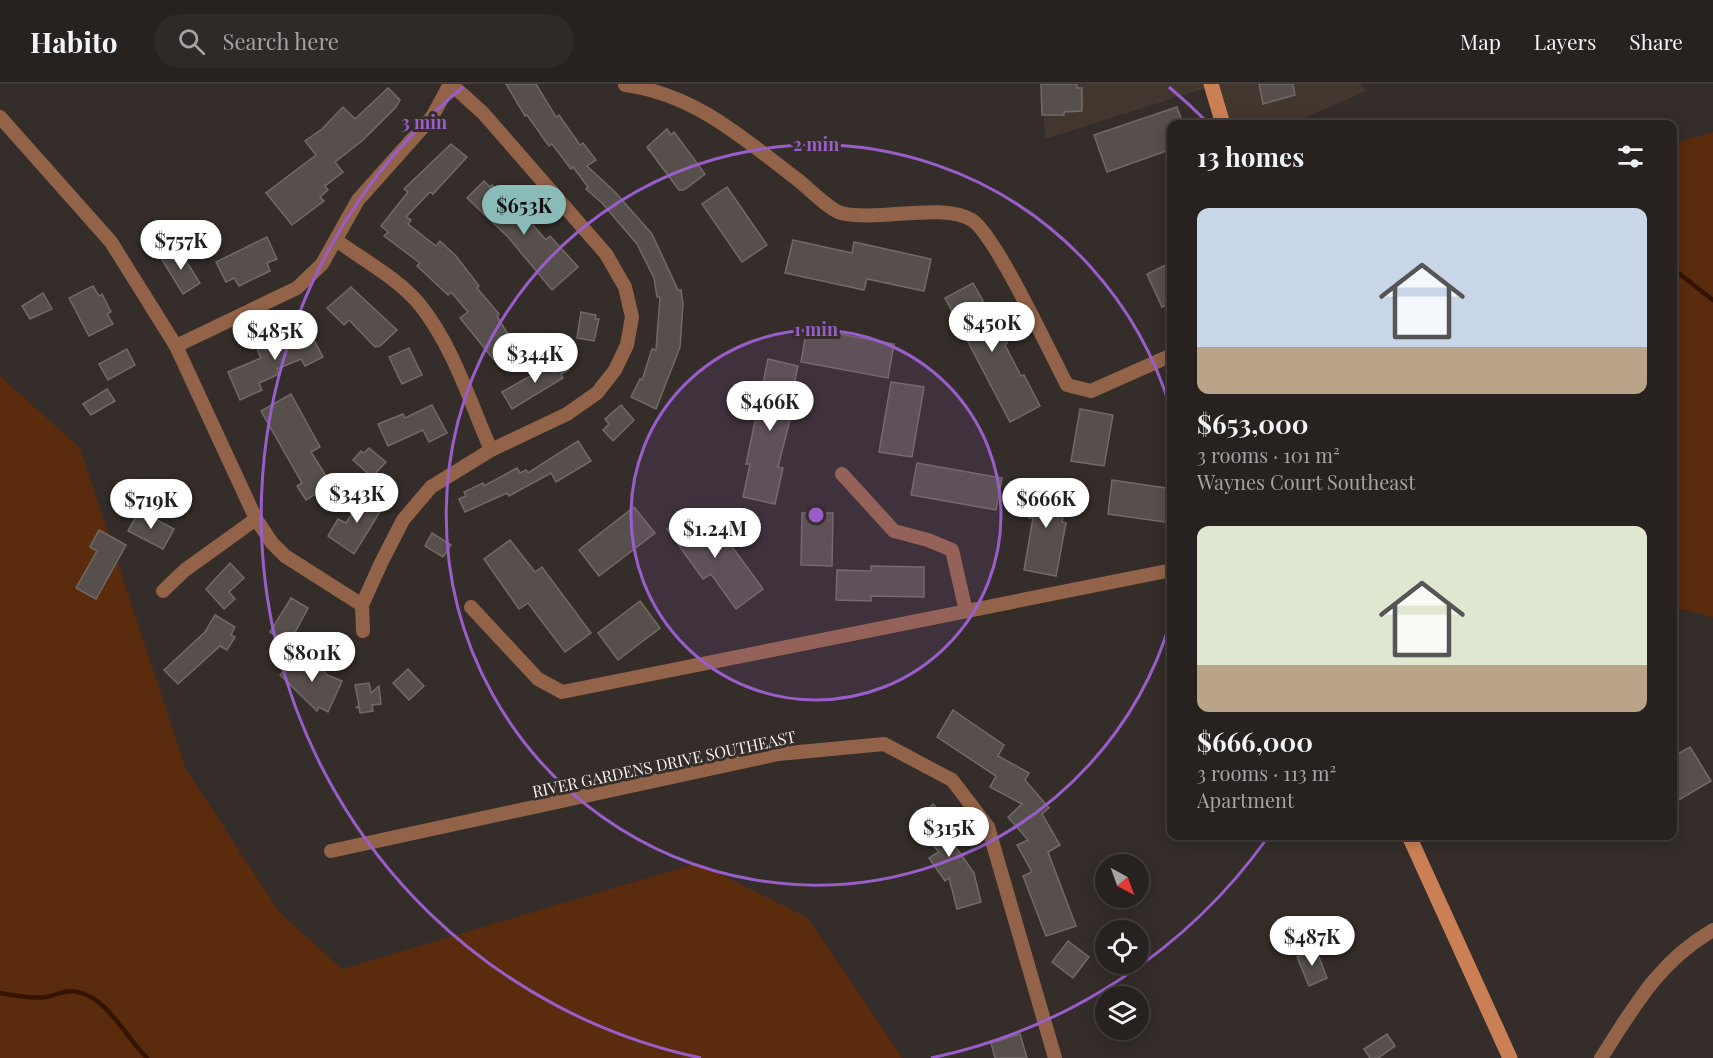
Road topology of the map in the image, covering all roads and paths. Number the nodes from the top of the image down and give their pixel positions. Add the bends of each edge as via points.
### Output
1 (451, 84) edge
2 (1210, 84) edge
3 (625, 86) dead end
4 (0, 117) edge
5 (1222, 120) edge
6 (336, 240) junction
7 (176, 346) junction
8 (1167, 357) edge
9 (491, 450) junction
10 (842, 474) dead end
11 (256, 519) junction
12 (1167, 571) edge
13 (163, 591) dead end
14 (362, 604) junction
15 (471, 607) dead end
16 (966, 611) junction
17 (363, 631) dead end
18 (1411, 840) edge
19 (331, 851) dead end
20 (1713, 930) edge
21 (1054, 1058) edge
22 (1510, 1058) edge
23 (1601, 1058) edge

1 - 6 street via 419,134 358,200
1 - 9 street via 483,113 606,254 625,287 632,317 627,345 615,370 597,393 567,414
2 - 5 main road
3 - 8 street via 654,89 723,123 840,213 954,213 973,221 996,250 1067,385 1091,391
4 - 7 street via 111,242
6 - 7 street via 322,264 297,288
6 - 9 street via 420,305 454,364
7 - 11 street
9 - 14 street via 431,487 403,520
10 - 16 street via 894,531 951,550
11 - 13 street via 185,570
11 - 14 street via 285,556
12 - 16 street
14 - 17 street
15 - 16 street via 538,679 562,692
18 - 22 main road
19 - 21 street, RIVER GARDENS DRIVE SOUTHEAST via 778,754 884,744 952,780 988,827
20 - 23 street via 1672,959 1649,984

